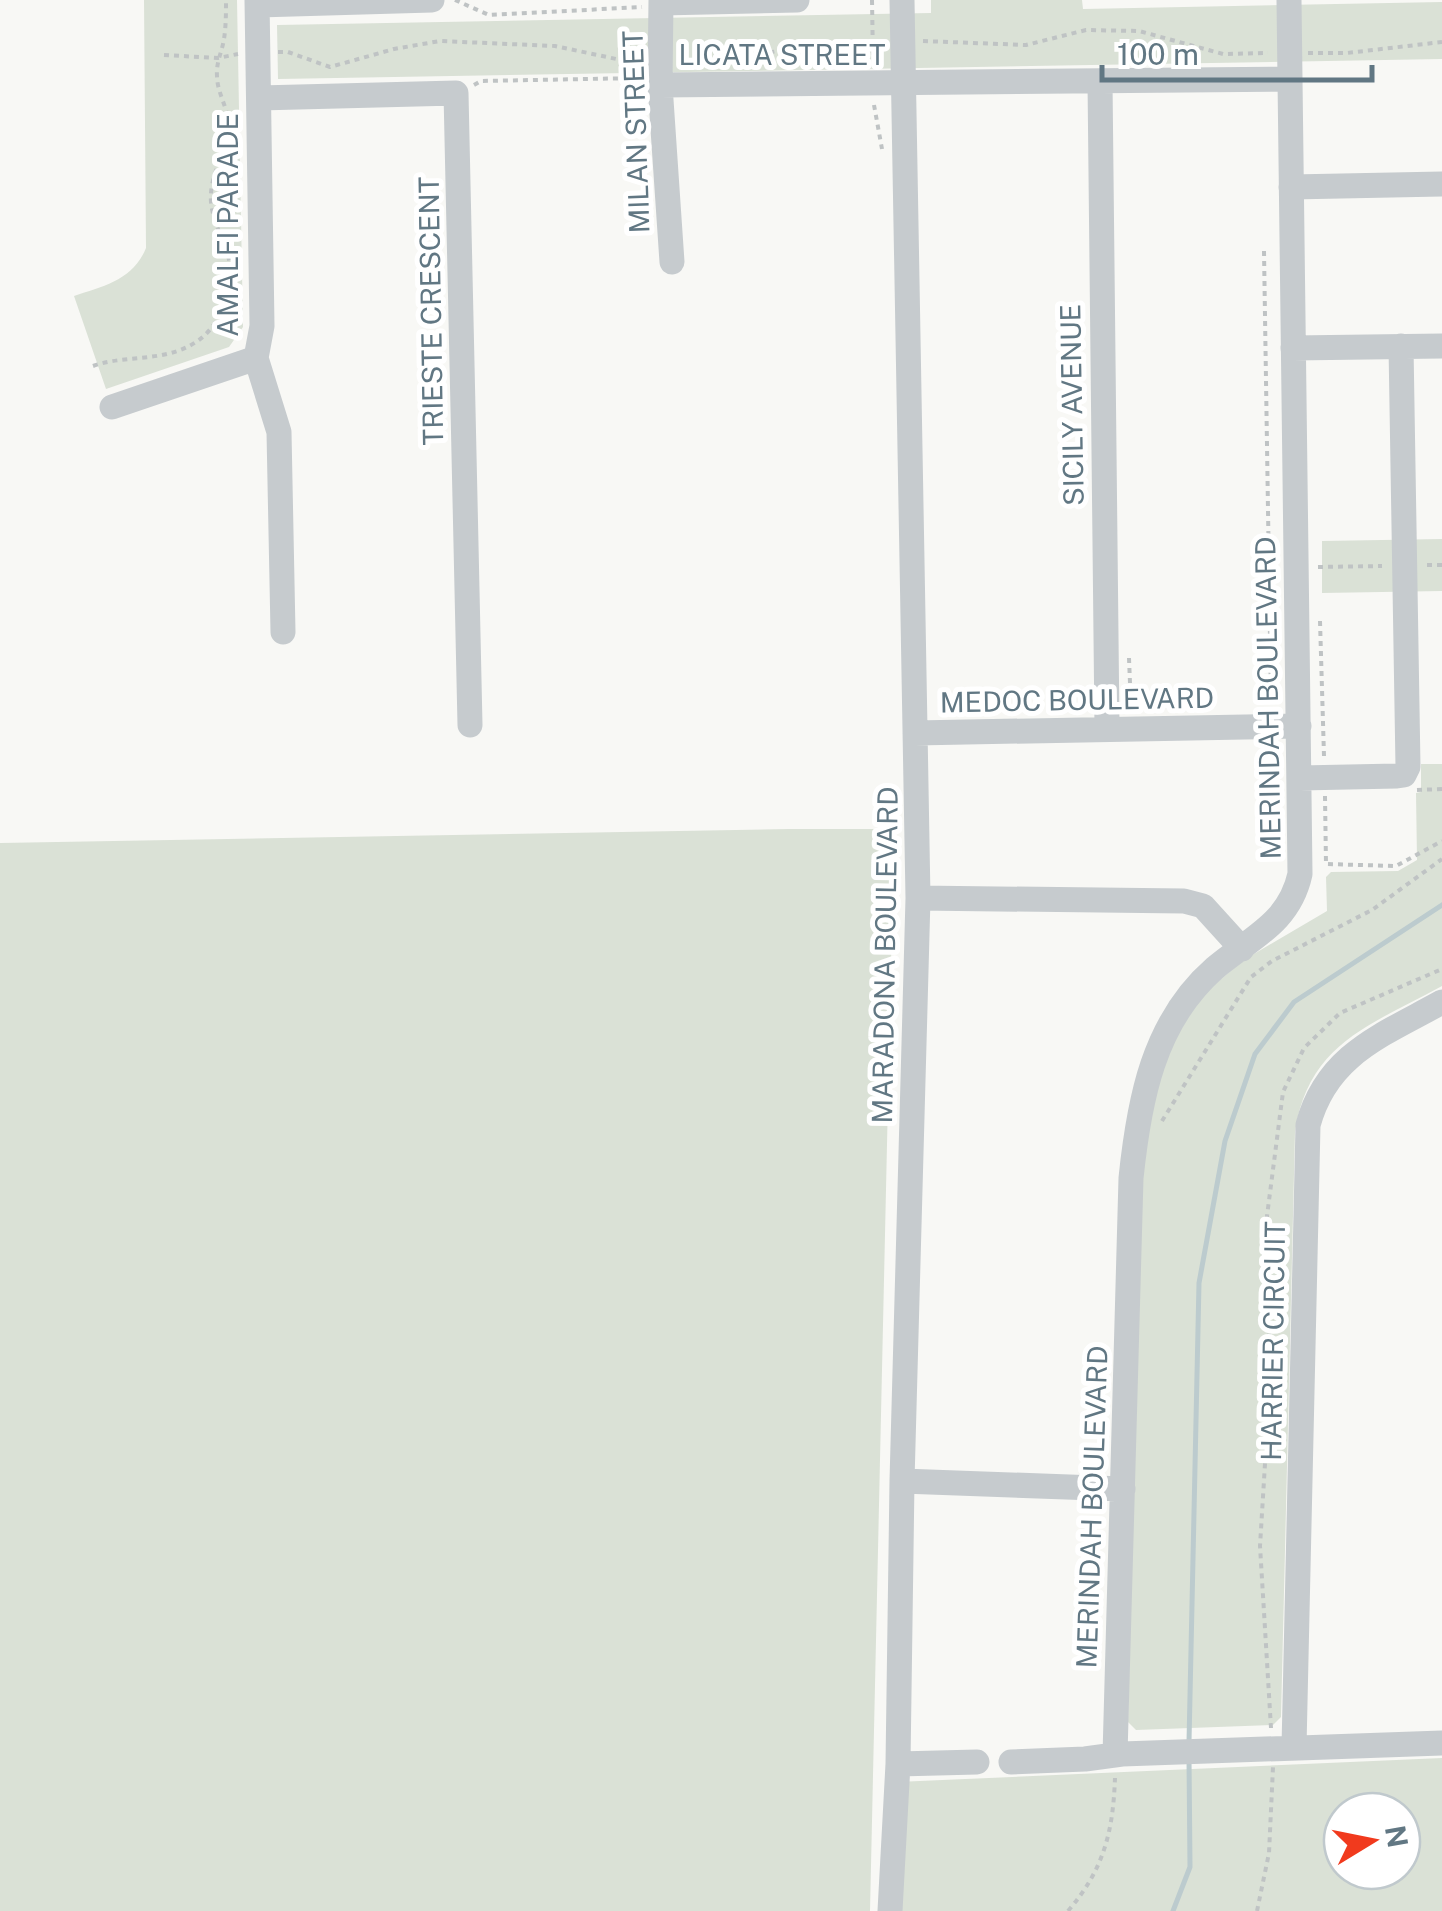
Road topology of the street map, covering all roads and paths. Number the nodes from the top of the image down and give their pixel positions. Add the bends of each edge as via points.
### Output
1 (226, 0) edge
2 (432, 0) edge
3 (455, 0) edge
4 (798, 0) edge
5 (872, 0) edge
6 (902, 0) edge
7 (1289, 0) edge
8 (661, 1) edge
9 (258, 3) edge
10 (872, 42) junction
11 (903, 42) junction
12 (1442, 42) edge
13 (258, 52) junction
14 (1290, 52) junction
15 (164, 54) dead end
16 (218, 58) junction
17 (697, 62) dead end
18 (660, 74) junction
19 (1290, 79) junction
20 (1100, 82) junction
21 (904, 84) junction
22 (873, 85) junction
23 (456, 94) junction
24 (259, 98) junction
25 (882, 149) dead end
26 (1442, 184) edge
27 (1291, 187) junction
28 (1264, 251) dead end
29 (672, 262) dead end
30 (1401, 346) junction
31 (1442, 346) edge
32 (1293, 348) junction
33 (256, 358) junction
34 (92, 366) dead end
35 (112, 407) dead end
36 (1442, 565) edge
37 (1404, 566) junction
38 (1318, 568) dead end
39 (282, 632) dead end
40 (1129, 649) dead end
41 (1255, 705) dead end
42 (1131, 708) dead end
43 (470, 725) dead end
44 (1299, 726) junction
45 (1108, 728) junction
46 (915, 733) junction
47 (1300, 778) junction
48 (1325, 793) dead end
49 (1442, 841) edge
50 (1442, 859) edge
51 (918, 898) junction
52 (1242, 948) junction
53 (1442, 1002) edge
54 (1155, 1135) dead end
55 (902, 1480) junction
56 (1123, 1490) junction
57 (1442, 1743) edge
58 (1294, 1747) junction
59 (1118, 1754) junction
60 (977, 1762) dead end
61 (1011, 1762) dead end
62 (898, 1764) junction
63 (890, 1911) edge
64 (1068, 1911) edge

1 - 16 path
2 - 9 street
3 - 8 path via 490,15
4 - 8 street
5 - 10 path
6 - 11 street, MARADONA BOULEVARD
7 - 14 street, MERINDAH BOULEVARD
8 - 18 street, MILAN STREET
9 - 13 street, AMALFI PARADE
10 - 11 path
10 - 17 path
10 - 22 path
11 - 14 path via 1026,45 1086,30 1138,31 1223,54
11 - 21 street, MARADONA BOULEVARD
12 - 14 path via 1347,54
13 - 16 path
13 - 18 path via 288,52 330,67 440,41 555,46
13 - 24 street, AMALFI PARADE
14 - 19 street, MERINDAH BOULEVARD
15 - 16 path
16 - 34 path via 228,132 211,200 231,267 220,316 198,342 163,357
18 - 22 street, LICATA STREET
18 - 23 path via 481,81
18 - 29 street, MILAN STREET
19 - 20 street, LICATA STREET
19 - 27 street, MERINDAH BOULEVARD
20 - 21 street, LICATA STREET
20 - 45 street, SICILY AVENUE
21 - 22 street, LICATA STREET
21 - 46 street, MARADONA BOULEVARD
22 - 25 path
23 - 24 street
23 - 43 street, TRIESTE CRESCENT
24 - 33 street, AMALFI PARADE via 262,326
26 - 27 street
27 - 32 street, MERINDAH BOULEVARD
28 - 41 path via 1273,704
30 - 31 street
30 - 32 street
30 - 37 street
32 - 44 street, MERINDAH BOULEVARD
33 - 35 street, AMALFI PARADE
33 - 39 street via 279,432
36 - 37 path
37 - 38 path
37 - 47 street via 1408,767 1401,776
40 - 42 path
44 - 45 street, MEDOC BOULEVARD
44 - 47 street, MERINDAH BOULEVARD
45 - 46 street, MEDOC BOULEVARD
46 - 51 street, MARADONA BOULEVARD
47 - 52 street, MERINDAH BOULEVARD via 1296,893 1280,918
48 - 49 path via 1326,864 1396,866
50 - 54 path via 1372,910 1250,977
51 - 52 street via 1184,901 1203,906
51 - 55 street, MARADONA BOULEVARD
52 - 56 street, MERINDAH BOULEVARD via 1214,968 1175,1016 1145,1083 1131,1178
53 - 58 street, HARRIER CIRCUIT via 1342,1062 1326,1080 1308,1125
55 - 56 street
55 - 62 street, MARADONA BOULEVARD
56 - 59 street, MERINDAH BOULEVARD
57 - 58 street
58 - 59 street
59 - 61 street
59 - 64 path via 1104,1857
60 - 62 street
62 - 63 street, MARADONA BOULEVARD

